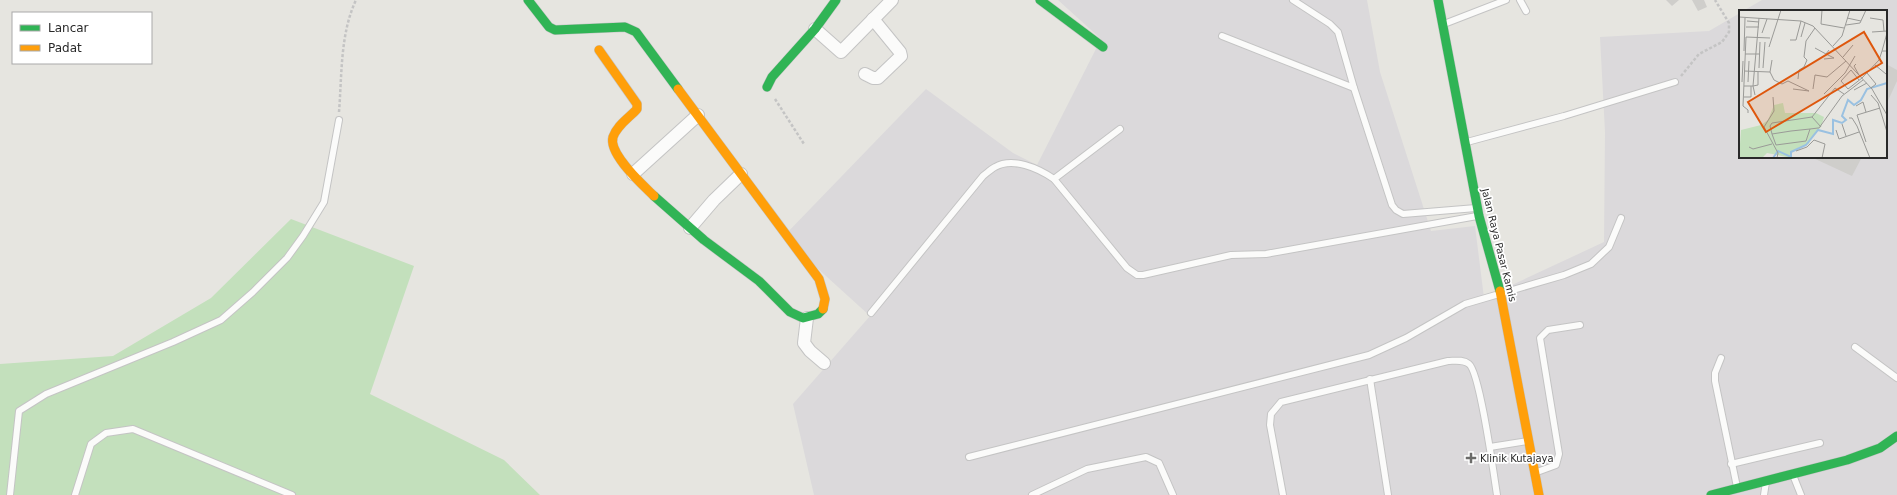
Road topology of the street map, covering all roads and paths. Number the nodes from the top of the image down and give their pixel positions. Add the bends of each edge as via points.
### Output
1 (356, 0) edge
2 (528, 0) edge
3 (836, 0) edge
4 (1040, 0) edge
5 (1292, 0) edge
6 (1438, 0) edge
7 (1506, 0) edge
8 (1520, 0) edge
9 (1715, 0) edge
10 (890, 1) edge
11 (1526, 11) dead end
12 (873, 19) junction
13 (1443, 25) junction
14 (815, 28) junction
15 (1222, 36) dead end
16 (1103, 47) dead end
17 (599, 50) dead end
18 (865, 74) dead end
19 (1675, 82) joint
20 (767, 87) joint
21 (1354, 88) junction
22 (698, 115) junction
23 (339, 120) joint
24 (1120, 129) dead end
25 (1465, 142) junction
26 (804, 144) dead end
27 (633, 174) junction
28 (741, 174) junction
29 (1054, 179) junction
30 (1479, 212) junction
31 (1621, 218) dead end
32 (690, 228) junction
33 (1501, 294) junction
34 (871, 313) dead end
35 (807, 318) junction
36 (1580, 325) dead end
37 (1855, 347) dead end
38 (1721, 358) dead end
39 (824, 363) dead end
40 (1897, 378) edge
41 (1370, 380) junction
42 (1897, 436) edge
43 (1530, 441) junction
44 (1820, 443) dead end
45 (1490, 447) junction
46 (970, 457) dead end
47 (1731, 464) junction
48 (1536, 473) junction
49 (1793, 475) junction
50 (1766, 482) junction
51 (1737, 489) junction
52 (10, 495) edge
53 (75, 495) edge
54 (292, 495) edge
55 (1032, 495) edge
56 (1173, 495) edge
57 (1283, 495) edge
58 (1388, 495) edge
59 (1497, 495) edge
60 (1539, 495) edge
61 (1711, 495) edge
62 (1764, 495) edge
63 (1801, 495) edge

1 - 23 path via 344,46
2 - 22 street via 549,27 555,30 625,28 636,32
3 - 14 street
4 - 16 street
5 - 21 lane via 1338,32
6 - 13 street, Jalan Raya Pasar Kamis
7 - 13 lane
8 - 11 lane
9 - 19 path via 1729,23 1729,32 1722,42 1699,54
10 - 12 street
12 - 14 street via 841,52
12 - 18 street via 901,56 878,78
13 - 25 street, Jalan Raya Pasar Kamis
14 - 20 street
15 - 21 lane
17 - 27 street via 637,104 637,109 615,132 612,142 618,158
19 - 25 lane via 1564,116
20 - 26 path
21 - 30 lane via 1392,206 1396,210 1403,214
22 - 27 street
22 - 28 street
23 - 52 lane via 324,202 287,258 221,320 46,394 19,411
24 - 29 lane
25 - 30 street, Jalan Raya Pasar Kamis
27 - 32 street
28 - 32 street
28 - 35 street via 819,279 825,293 824,305 817,314
29 - 30 lane via 1127,268 1137,275 1231,255 1266,254 1288,250
29 - 34 lane via 1021,164 1006,163 995,167 983,176
30 - 33 street, Jalan Raya Pasar Kamis
31 - 33 lane via 1609,247 1591,264
32 - 35 street via 759,281 790,311 799,317
33 - 43 street, Jalan Raya Pasar Kamis
33 - 46 lane via 1465,304 1406,338 1369,355
35 - 39 street via 804,343
36 - 48 lane via 1548,330 1540,338 1559,454 1556,465
37 - 40 lane
38 - 47 lane via 1715,381
41 - 45 lane via 1448,360 1464,361 1469,364 1476,380
41 - 57 lane via 1291,398 1274,408 1270,425
41 - 58 lane
42 - 49 street via 1880,448
43 - 45 lane
43 - 48 street, Jalan Raya Pasar Kamis
44 - 47 lane
45 - 59 lane
47 - 51 lane
48 - 60 street, Jalan Raya Pasar Kamis
49 - 50 street
49 - 63 lane
50 - 51 street
50 - 62 lane
51 - 61 street
53 - 54 lane via 91,444 106,433 133,429
55 - 56 lane via 1087,469 1146,457 1159,463

